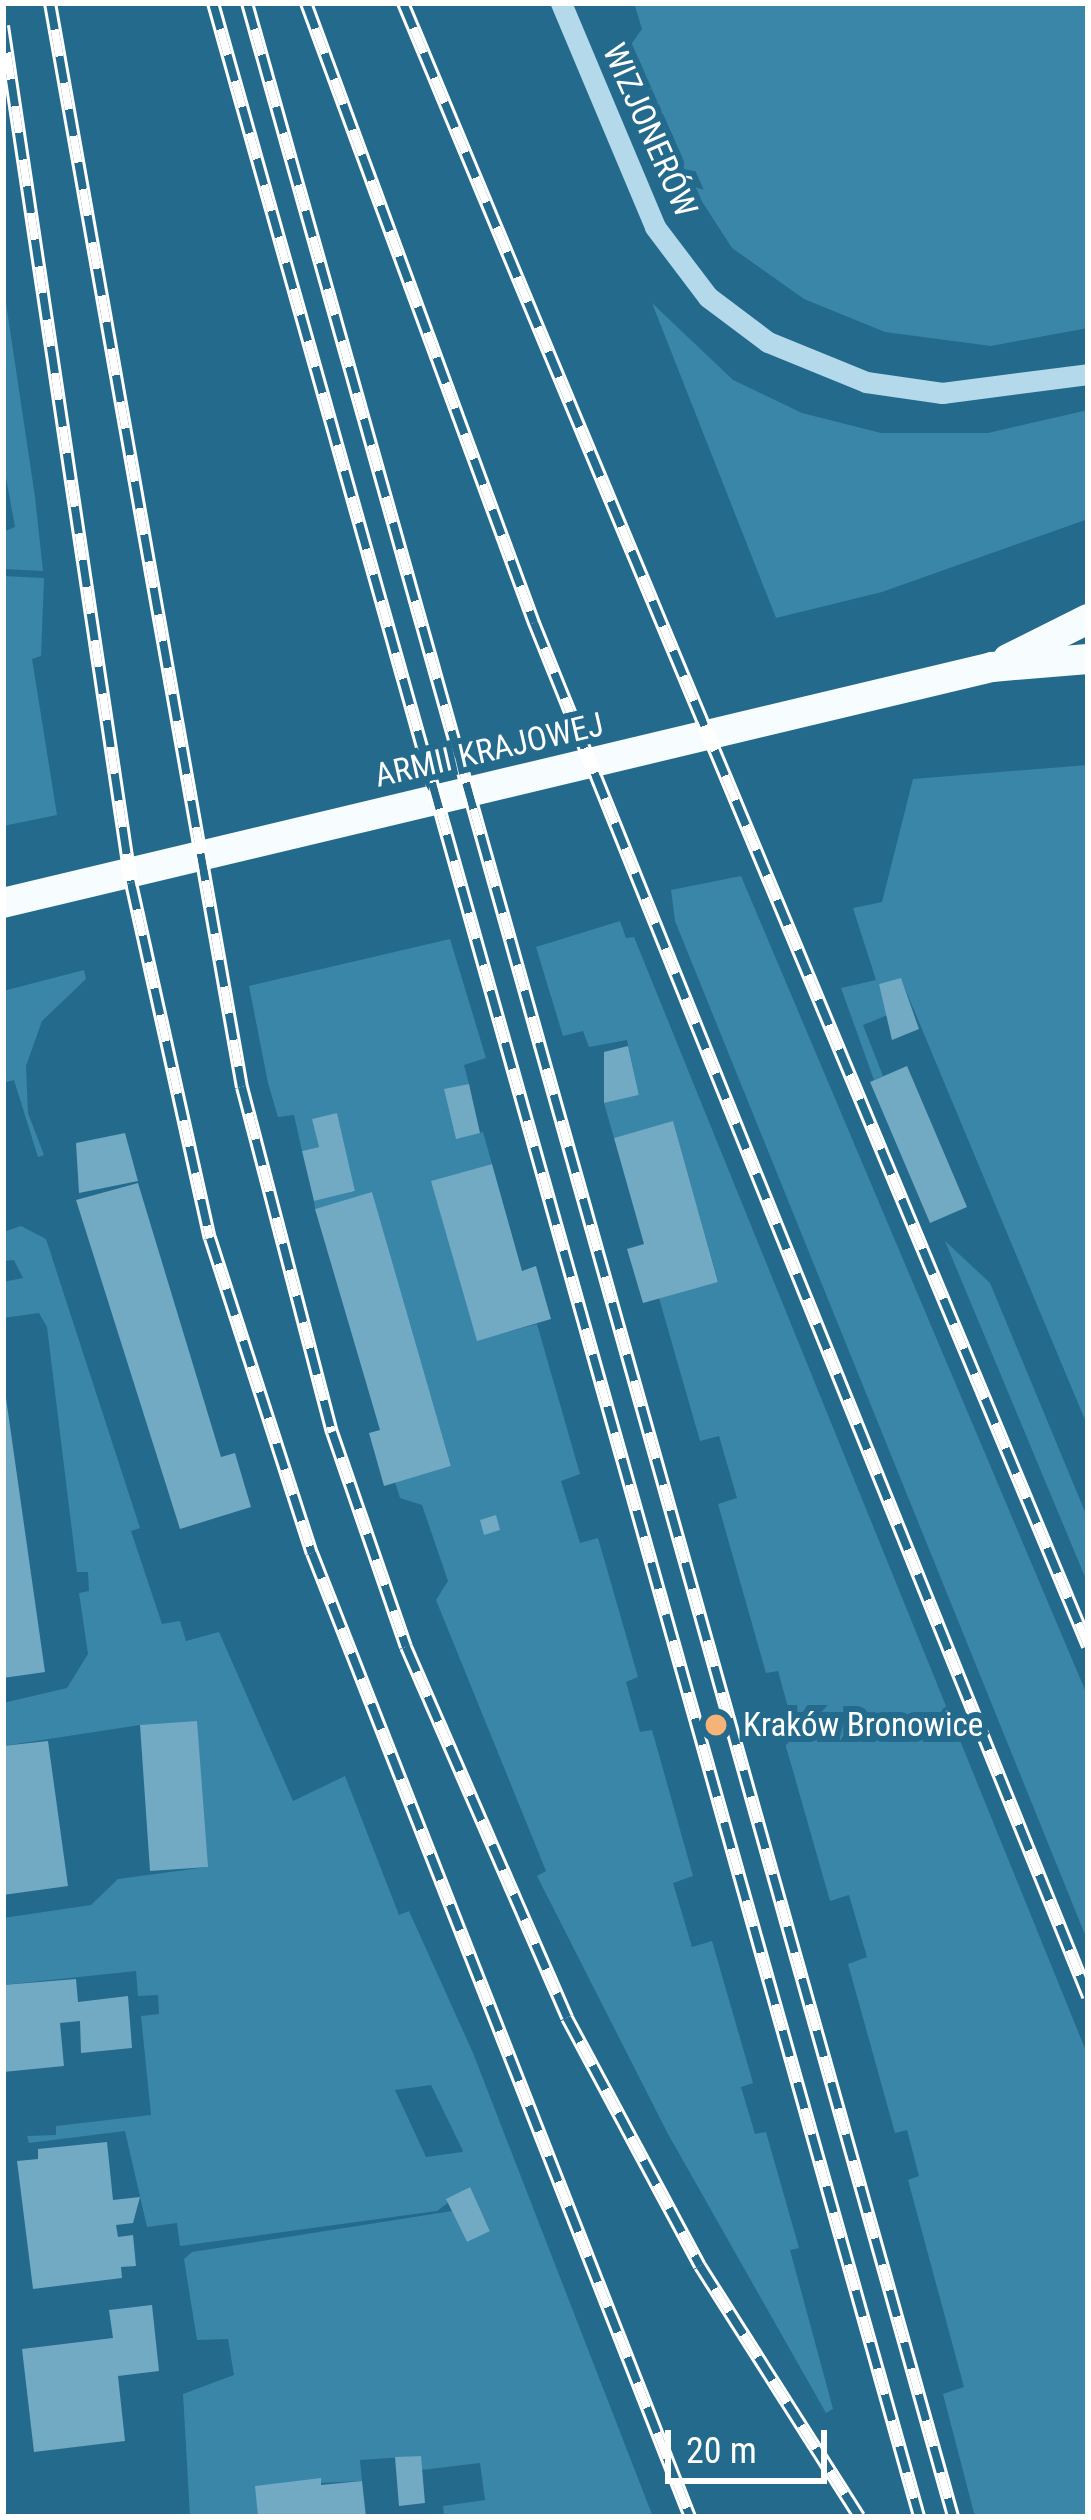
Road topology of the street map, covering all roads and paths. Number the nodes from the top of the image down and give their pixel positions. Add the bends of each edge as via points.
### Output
1 (561, 3) edge
2 (1088, 374) edge
3 (1088, 619) edge
4 (1088, 658) edge
5 (992, 667) junction
6 (3, 903) edge

1 - 2 street, WIZJONERÓW via 655,227 708,297 768,342 866,382 942,393
3 - 5 main road, ARMII KRAJOWEJ
4 - 5 main road, ARMII KRAJOWEJ
5 - 6 main road, ARMII KRAJOWEJ

